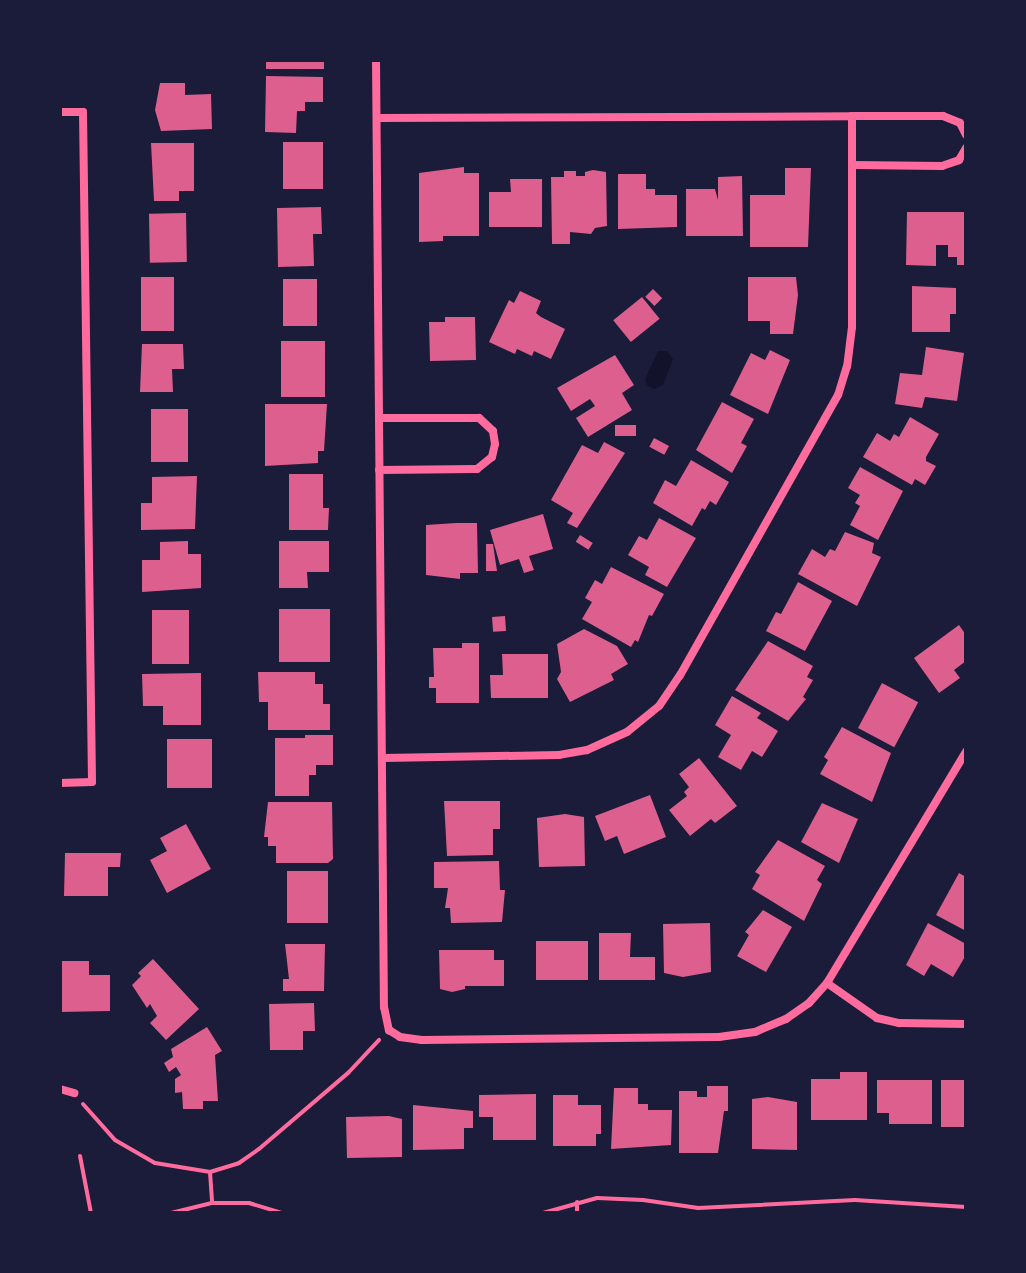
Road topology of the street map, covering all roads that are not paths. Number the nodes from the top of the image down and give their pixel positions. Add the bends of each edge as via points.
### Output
1 (376, 60) edge
2 (60, 112) edge
3 (852, 116) junction
4 (377, 118) junction
5 (966, 135) edge
6 (966, 148) edge
7 (852, 165) junction
8 (379, 418) junction
9 (379, 470) junction
10 (966, 752) edge
11 (383, 758) junction
12 (60, 783) edge
13 (827, 983) junction
14 (966, 1024) edge
15 (60, 1089) edge
16 (74, 1093) road end

1 - 4 street
2 - 12 street via 83,112 92,782
3 - 4 street
3 - 5 street via 943,116 960,123
3 - 7 street
4 - 8 street
6 - 7 street via 959,160 942,166
7 - 11 street via 852,327 838,395 659,706 627,732 587,750
8 - 9 street
8 - 9 street via 479,418 490,425 495,444 492,457 477,469
9 - 11 street
10 - 13 street
11 - 13 street via 384,1007 389,1030 400,1037 719,1037 755,1032 786,1019
13 - 14 street via 877,1018
15 - 16 street

